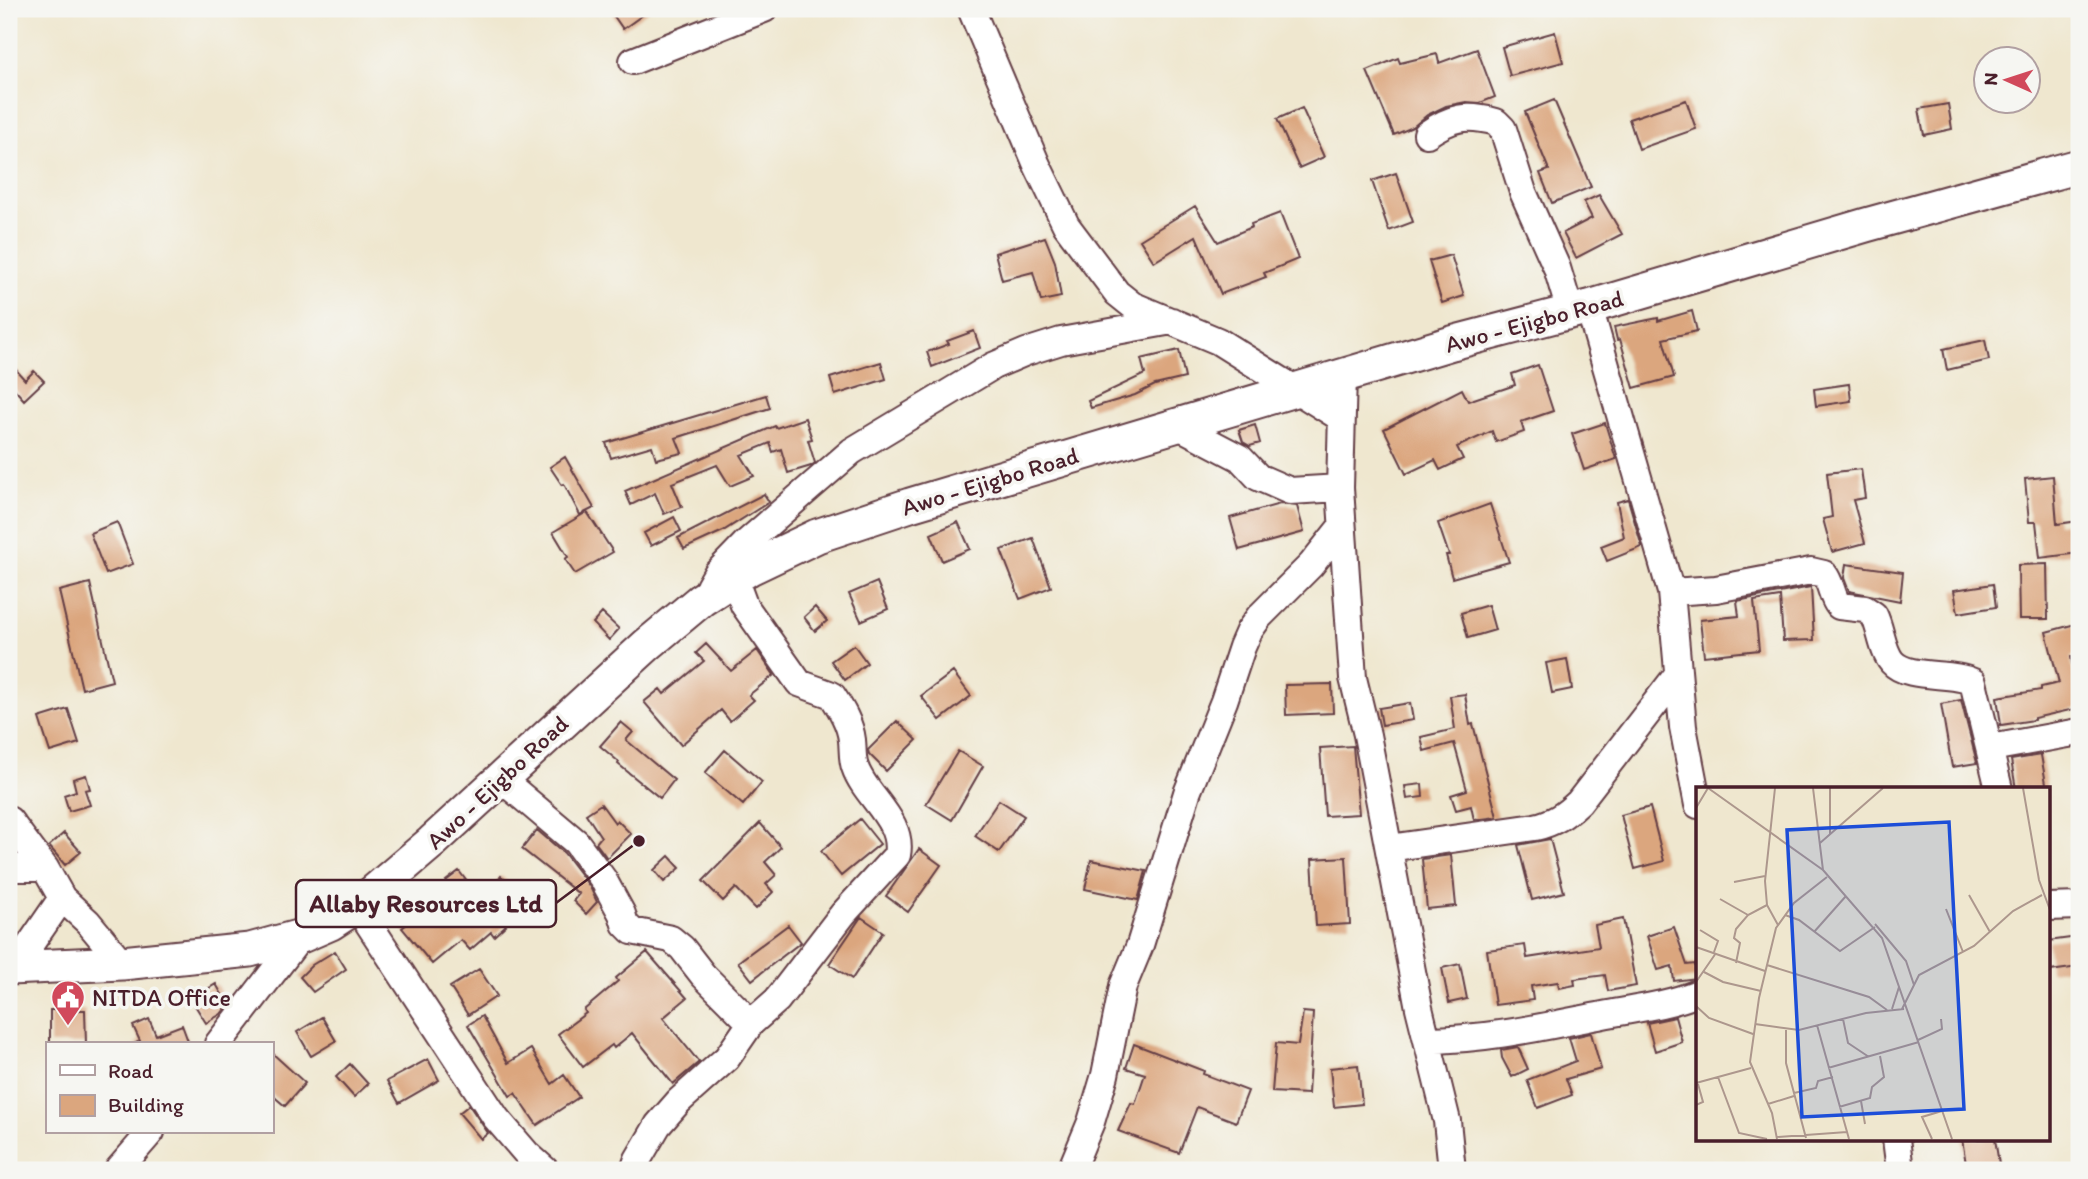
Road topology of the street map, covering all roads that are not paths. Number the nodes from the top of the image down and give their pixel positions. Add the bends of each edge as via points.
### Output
1 (764, 9) edge
2 (971, 9) edge
3 (632, 61) dead end
4 (1427, 134) dead end
5 (2079, 166) edge
6 (1580, 309) junction
7 (1172, 321) junction
8 (1343, 375) junction
9 (1295, 390) junction
10 (1341, 418) junction
11 (1177, 425) junction
12 (1340, 488) junction
13 (1342, 526) junction
14 (734, 578) junction
15 (1671, 592) junction
16 (701, 600) junction
17 (1678, 674) junction
18 (2079, 732) edge
19 (1991, 748) junction
20 (500, 778) junction
21 (1999, 787) edge
22 (1696, 795) edge
23 (9, 820) edge
24 (1389, 848) junction
25 (9, 868) edge
26 (45, 868) junction
27 (62, 898) junction
28 (357, 906) junction
29 (2079, 906) edge
30 (2050, 907) edge
31 (301, 936) junction
32 (122, 963) junction
33 (11, 968) edge
34 (1696, 994) edge
35 (751, 1023) junction
36 (1427, 1040) junction
37 (220, 1042) edge
38 (149, 1134) edge
39 (1896, 1140) edge
40 (118, 1170) edge
41 (545, 1170) edge
42 (634, 1170) edge
43 (1070, 1170) edge
44 (1452, 1170) edge
45 (1900, 1170) edge

1 - 3 street
2 - 7 street via 1066,225 1117,293 1132,305
4 - 6 street via 1447,121 1463,118 1496,122 1503,129 1523,192
5 - 6 main road, Awo - Ejigbo Road
6 - 8 main road, Awo - Ejigbo Road
6 - 15 street
7 - 9 street via 1218,341
7 - 16 street via 1026,352 938,397 829,470 746,543 717,573
8 - 9 main road, Awo - Ejigbo Road
8 - 10 street
9 - 10 street
9 - 11 main road, Awo - Ejigbo Road
10 - 12 street
11 - 12 street via 1240,458 1258,477 1290,492
11 - 14 main road, Awo - Ejigbo Road via 817,536
12 - 13 street
13 - 24 street via 1353,678
13 - 43 street via 1259,617 1242,647 1187,793 1123,986 1105,1075
14 - 16 main road, Awo - Ejigbo Road
14 - 35 street via 744,605 799,683 832,695 852,737 854,766 895,829 899,846 897,855 786,989
15 - 17 street
15 - 19 street via 1716,589 1811,571 1824,574 1839,606 1865,609 1874,615 1893,663 1903,670 1965,677 1973,682
16 - 20 main road, Awo - Ejigbo Road
17 - 22 street via 1682,727
17 - 24 street via 1564,816 1535,827
18 - 19 street
19 - 21 street
20 - 28 main road, Awo - Ejigbo Road
20 - 35 street via 576,842 632,931 671,939
23 - 26 street
24 - 36 street
25 - 26 street
26 - 27 street
27 - 32 street
27 - 33 street
28 - 31 main road, Awo - Ejigbo Road
28 - 41 street via 496,1118
29 - 30 street
31 - 32 main road, Awo - Ejigbo Road via 250,950
31 - 37 street
32 - 33 main road, Awo - Ejigbo Road
34 - 36 street via 1572,1021
35 - 42 street via 727,1058 658,1125
36 - 44 street via 1447,1121
38 - 40 street
39 - 45 street

